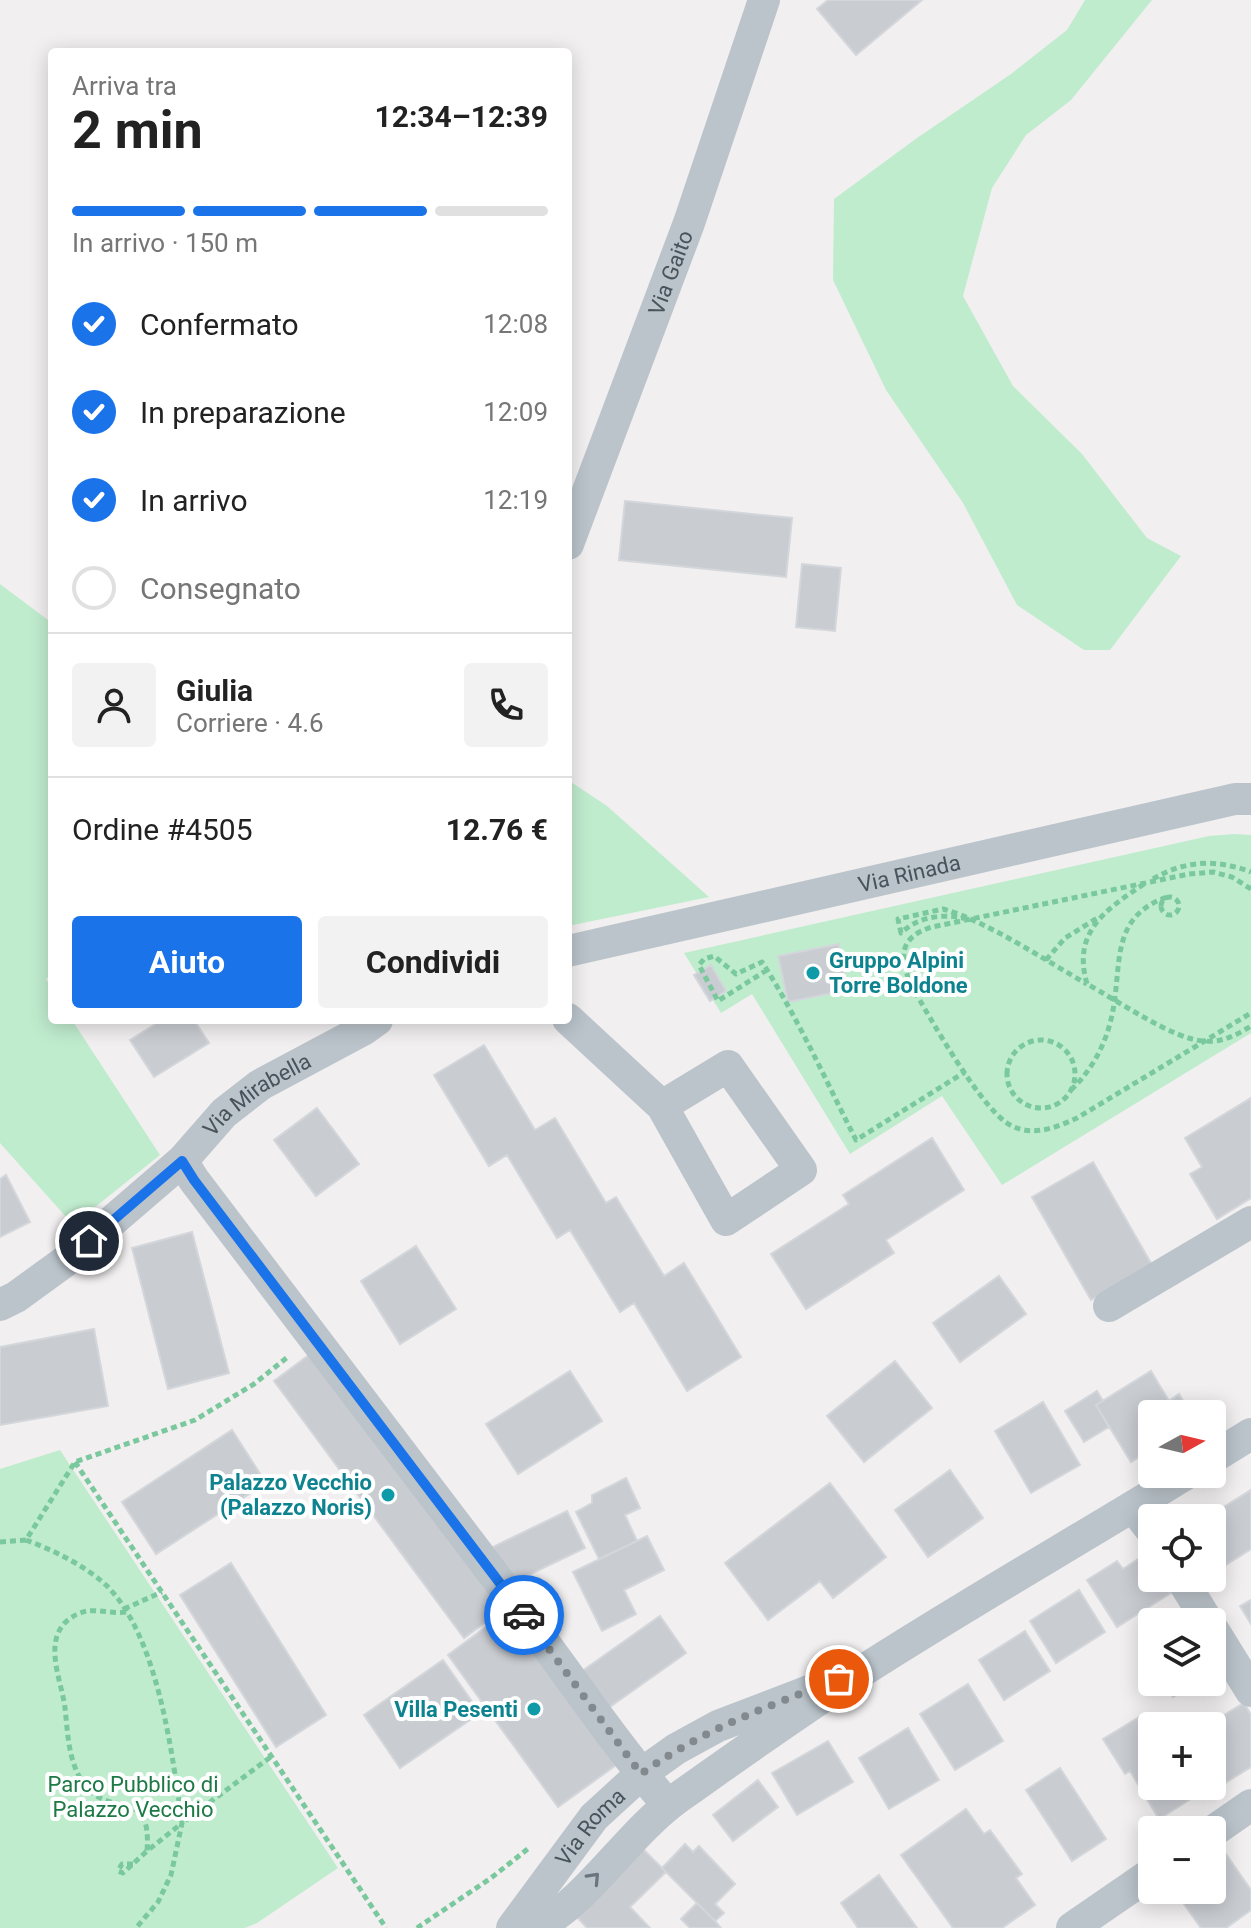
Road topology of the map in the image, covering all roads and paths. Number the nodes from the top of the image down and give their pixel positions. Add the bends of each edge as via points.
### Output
1 (764, 0) edge
2 (572, 533) edge
3 (1251, 799) edge
4 (1251, 872) edge
5 (1150, 881) junction
6 (1251, 889) edge
7 (1170, 896) dead end
8 (1100, 917) junction
9 (968, 920) junction
10 (572, 950) edge
11 (1046, 960) junction
12 (767, 970) junction
13 (1087, 984) junction
14 (1115, 1000) junction
15 (1251, 1013) edge
16 (572, 1023) edge
17 (371, 1024) edge
18 (1251, 1026) edge
19 (1202, 1042) junction
20 (965, 1072) junction
21 (1071, 1090) junction
22 (662, 1106) junction
23 (856, 1140) junction
24 (849, 1145) dead end
25 (182, 1161) junction
26 (1251, 1222) edge
27 (0, 1305) edge
28 (1109, 1306) dead end
29 (312, 1337) junction
30 (1251, 1434) edge
31 (1226, 1449) edge
32 (75, 1462) junction
33 (1173, 1488) edge
34 (1157, 1504) edge
35 (1138, 1522) edge
36 (26, 1540) junction
37 (0, 1542) edge
38 (162, 1592) junction
39 (125, 1610) junction
40 (1226, 1651) edge
41 (863, 1670) junction
42 (1251, 1691) edge
43 (272, 1756) junction
44 (641, 1774) junction
45 (668, 1805) junction
46 (1251, 1805) edge
47 (1226, 1822) edge
48 (182, 1823) junction
49 (147, 1851) junction
50 (133, 1864) dead end
51 (1138, 1883) edge
52 (136, 1928) edge
53 (386, 1928) edge
54 (512, 1928) edge
55 (536, 1928) edge
56 (1072, 1928) edge

1 - 2 street, Via Gaito via 689,223
3 - 10 street, Via Rinada
4 - 5 path via 1199,862
5 - 6 path via 1213,872
5 - 8 path
5 - 9 path
7 - 14 path via 1129,924 1118,958
8 - 11 path via 1065,938
8 - 13 path via 1083,951
9 - 9 path via 946,915 917,922 901,933 898,919 943,909
9 - 11 path
9 - 20 path via 923,930 910,939 903,955 911,985
11 - 13 path
12 - 12 path via 762,962 736,974 714,956 699,965 718,1001
12 - 23 path
13 - 14 path
14 - 19 path
14 - 21 path via 1104,1043
15 - 19 path
16 - 22 street
17 - 25 street, Via Mirabella via 260,1085 224,1113
18 - 19 path
19 - 20 path via 1053,1129 1013,1128 999,1118
20 - 23 path
21 - 21 path via 1074,1068 1063,1048 1041,1040 1012,1055 1006,1077 1024,1104 1045,1108
22 - 22 street via 728,1066 801,1170 726,1220
23 - 24 path
25 - 27 street, Via Mirabella via 67,1260
25 - 29 street
26 - 28 street
29 - 32 path via 254,1384 195,1420
29 - 44 street
30 - 31 street
32 - 36 path
32 - 38 path
33 - 34 street, Via Roma
35 - 41 street, Via Roma
36 - 37 path
36 - 39 path via 51,1549 105,1585
38 - 39 path
38 - 43 path
39 - 48 path via 149,1659
39 - 49 path via 95,1609 68,1619 60,1628 55,1664 76,1771 92,1793 144,1816
40 - 42 street
41 - 44 street, Via Roma via 718,1726
41 - 45 street, Via Roma
43 - 48 path
43 - 53 path
44 - 45 street
44 - 54 street, Via Roma via 594,1817
55 -> 45 street, Via Roma via 560,1915
46 - 47 street
48 - 49 path
48 - 52 path via 171,1875 158,1902
49 - 50 path
51 - 56 street

